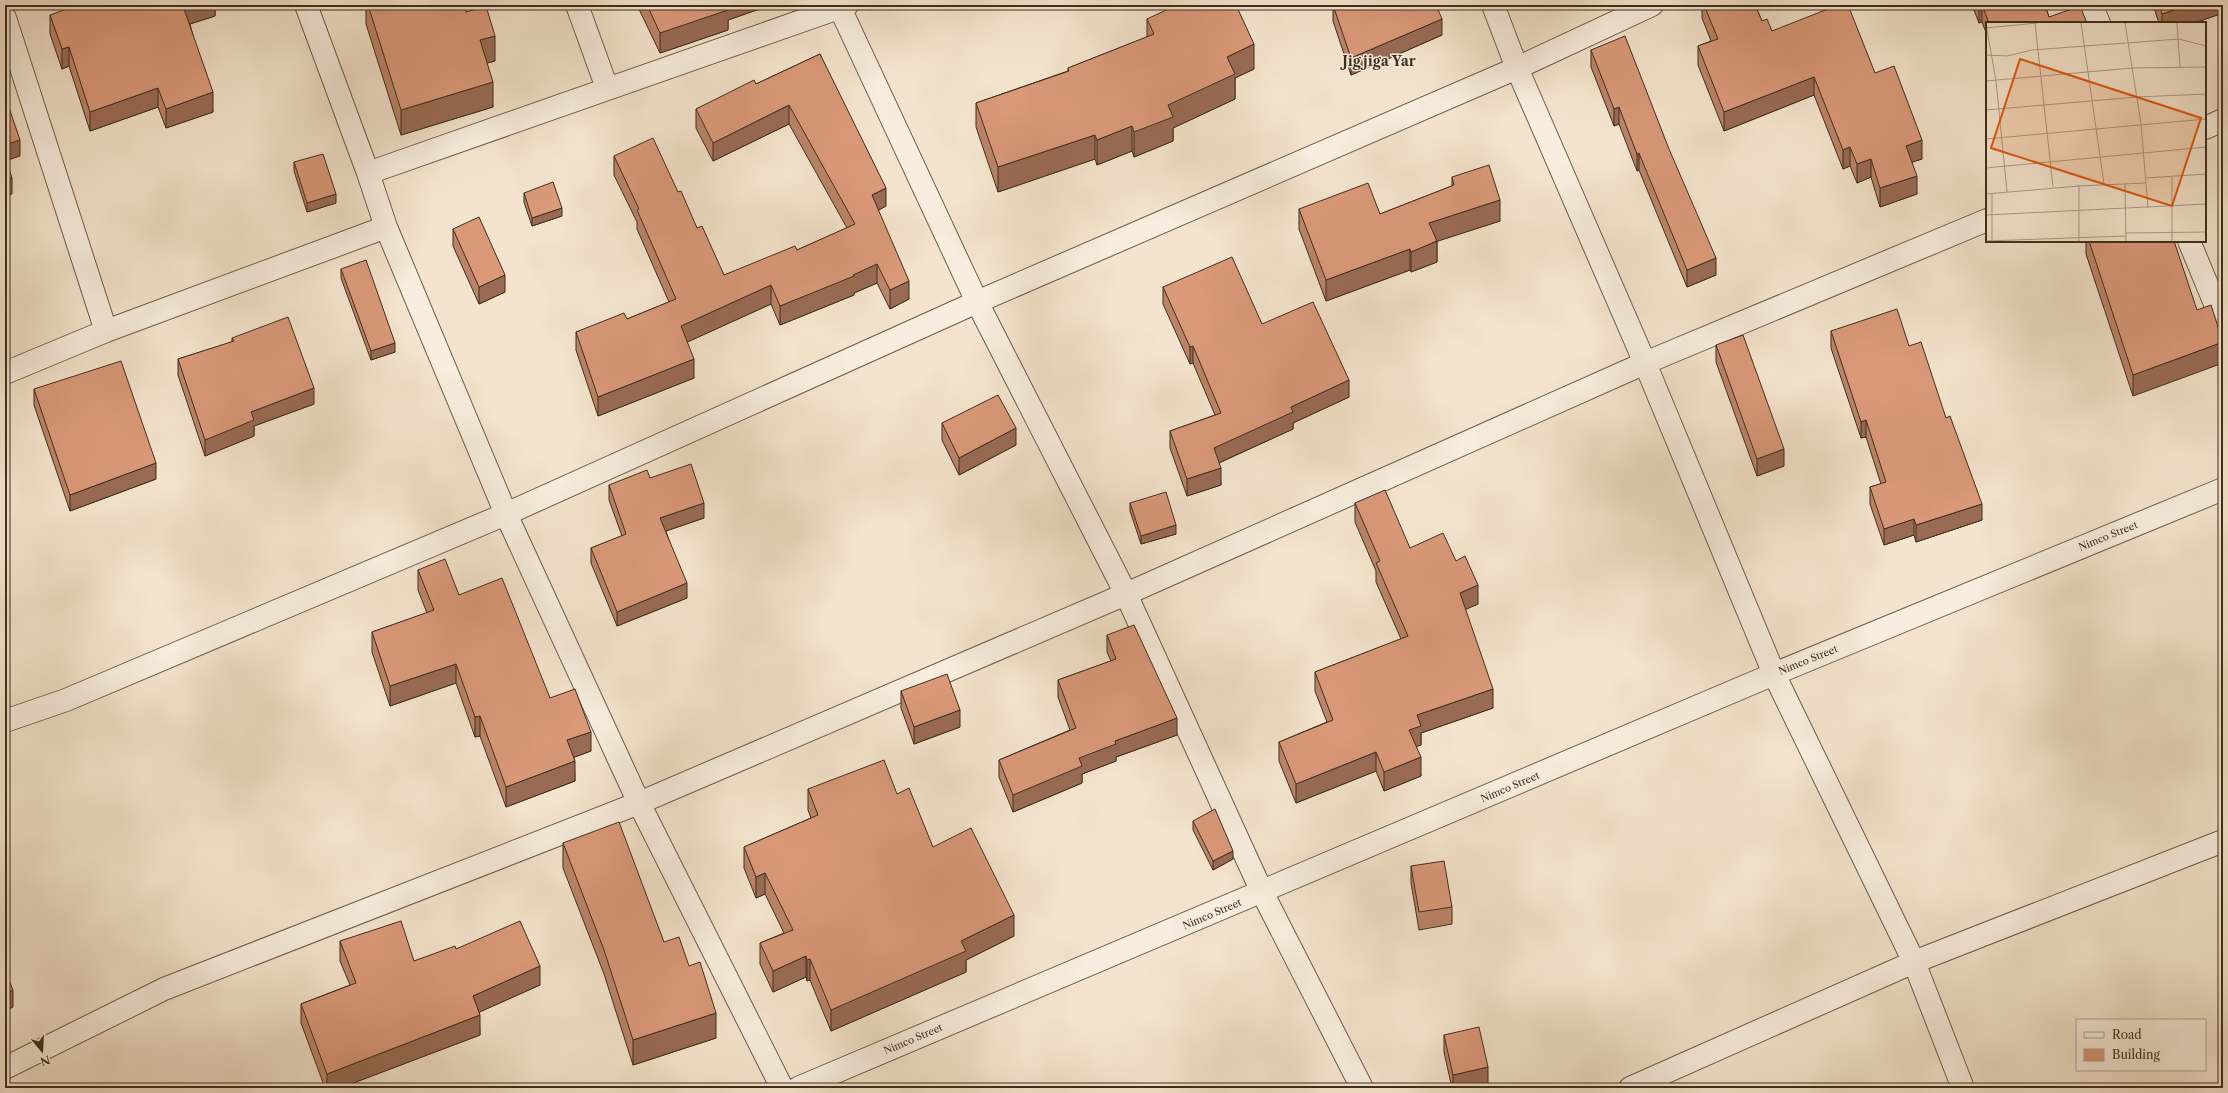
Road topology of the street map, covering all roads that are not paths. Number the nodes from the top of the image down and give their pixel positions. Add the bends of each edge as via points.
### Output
1 (306, 5) edge
2 (577, 5) edge
3 (1493, 5) edge
4 (1652, 5) edge
5 (2091, 5) edge
6 (844, 7) edge
7 (5, 18) edge
8 (2099, 22) edge
9 (1517, 68) junction
10 (607, 88) junction
11 (2223, 120) edge
12 (2206, 128) edge
13 (368, 173) junction
14 (1986, 220) edge
15 (386, 227) junction
16 (2189, 242) edge
17 (977, 302) junction
18 (2223, 323) edge
19 (106, 331) junction
20 (1644, 363) junction
21 (5, 373) edge
22 (2223, 489) edge
23 (506, 514) junction
24 (1126, 594) junction
25 (1774, 674) junction
26 (5, 722) edge
27 (639, 803) junction
28 (2223, 841) edge
29 (1262, 892) junction
30 (1914, 962) junction
31 (5, 1068) edge
32 (782, 1088) edge
33 (798, 1088) edge
34 (1362, 1088) edge
35 (1630, 1088) edge
36 (1963, 1088) edge

1 - 13 street
2 - 10 street
3 - 9 street
4 - 9 street
5 - 8 street
6 - 10 street
6 - 17 street
7 - 19 street
9 - 17 street
9 - 20 street
10 - 13 street
11 - 12 street
13 - 15 street
14 - 20 street
15 - 19 street
15 - 23 street
16 - 18 street
17 - 23 street
17 - 24 street
19 - 21 street
20 - 24 street
20 - 25 street
22 - 25 street, Nimco Street
23 - 26 street via 66,700
23 - 27 street
24 - 27 street
24 - 29 street
25 - 29 street, Nimco Street
25 - 30 street
27 - 31 street via 164,989
27 - 32 street
28 - 30 street
29 - 33 street, Nimco Street
29 - 34 street
30 - 35 street
30 - 36 street

